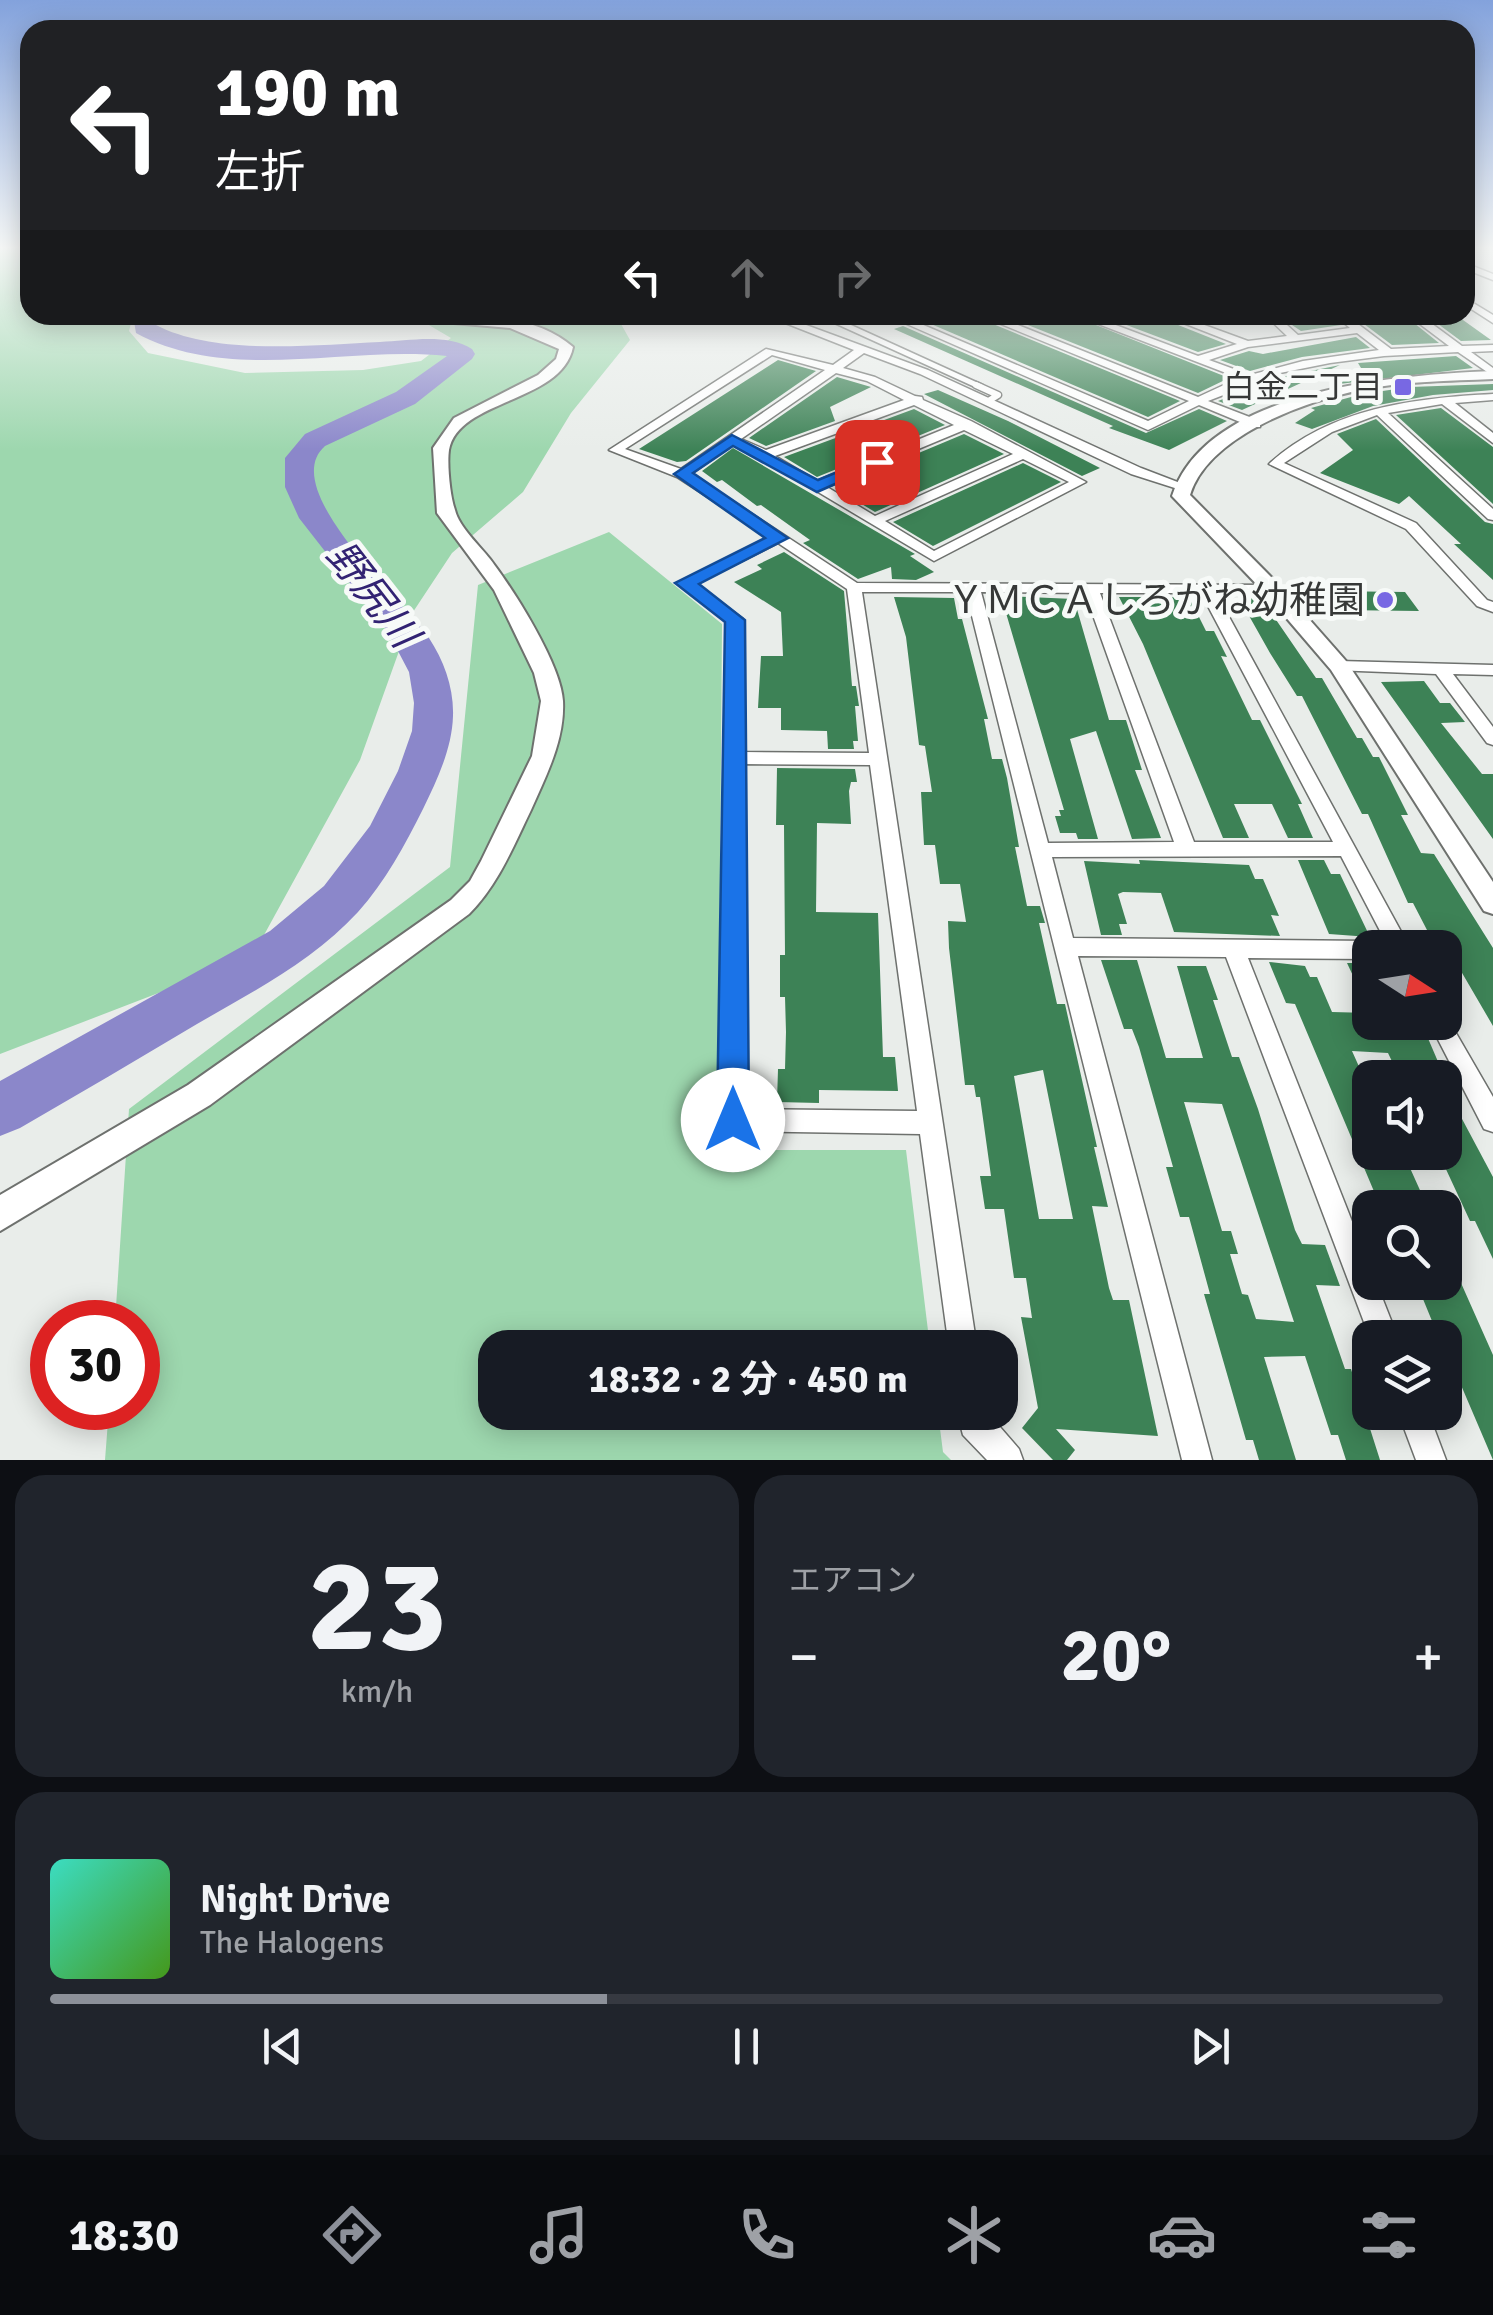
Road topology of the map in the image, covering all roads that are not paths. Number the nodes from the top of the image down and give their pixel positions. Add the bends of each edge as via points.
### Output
1 (511, 325) edge
2 (795, 325) edge
3 (845, 325) edge
4 (913, 325) edge
5 (1009, 325) edge
6 (1106, 325) edge
7 (1195, 325) edge
8 (1281, 325) edge
9 (1353, 325) edge
10 (1426, 325) edge
11 (1360, 330) junction
12 (1294, 337) junction
13 (1247, 344) junction
14 (1493, 348) edge
15 (1458, 349) junction
16 (860, 351) junction
17 (1389, 353) junction
18 (1198, 360) junction
19 (836, 368) junction
20 (1493, 374) edge
21 (1252, 379) junction
22 (1493, 397) edge
23 (918, 399) junction
24 (990, 400) junction
25 (1444, 400) junction
26 (1200, 401) junction
27 (1379, 411) junction
28 (967, 424) junction
29 (1256, 424) junction
30 (732, 440) junction
31 (1493, 440) edge
32 (1024, 454) junction
33 (765, 455) junction
34 (682, 474) junction
35 (817, 486) junction
36 (1181, 486) junction
37 (1493, 516) edge
38 (874, 521) junction
39 (778, 538) junction
40 (854, 587) junction
41 (972, 587) junction
42 (1090, 587) junction
43 (1272, 589) junction
44 (1208, 590) junction
45 (1493, 607) edge
46 (1339, 666) junction
47 (1441, 669) junction
48 (1493, 670) edge
49 (1492, 735) edge
50 (735, 758) junction
51 (879, 758) junction
52 (1348, 849) junction
53 (1038, 850) junction
54 (1187, 850) junction
55 (1493, 904) edge
56 (1391, 930) edge
57 (1067, 947) junction
58 (1234, 949) junction
59 (1352, 950) edge
60 (1450, 1040) edge
61 (1493, 1122) edge
62 (931, 1123) junction
63 (0, 1214) edge
64 (1377, 1320) edge
65 (960, 1330) edge
66 (980, 1430) edge
67 (1420, 1430) edge
68 (1008, 1460) edge
69 (1196, 1460) edge
70 (1431, 1460) edge

1 - 63 street via 544,332 566,347 564,361 459,421 441,448 446,514 503,589 552,701 544,756 479,888 199,1095
2 - 16 street
3 - 24 lane via 998,395
4 - 26 street via 1148,426
5 - 26 street
6 - 18 street
7 - 13 street
8 - 12 street
9 - 11 street
10 - 15 street
11 - 12 street
11 - 17 street
12 - 13 street
13 - 18 street
14 - 15 street
15 - 17 street
15 - 20 street
16 - 19 street
16 - 24 street
17 - 21 street
18 - 21 street
19 - 23 street
19 - 30 street
19 - 34 street via 770,352 614,450
20 - 29 street via 1358,386 1316,396
21 - 26 street
22 - 25 street
23 - 28 street
23 - 33 street
24 - 36 street
25 - 27 street
25 - 31 street
26 - 29 street
27 - 37 street
27 - 45 street via 1334,426 1275,464 1410,526
28 - 32 street
28 - 35 street
29 - 36 street via 1209,448
30 - 33 street
30 - 34 street
32 - 38 street
32 - 38 street via 1079,482 934,557
33 - 35 street
34 - 39 street
35 - 38 street
36 - 43 street via 1181,496
39 - 40 street
39 - 50 street via 685,583 735,620
40 - 41 street
40 - 51 street
41 - 42 street
41 - 53 street
42 - 44 street
42 - 54 street
43 - 44 street
43 - 46 street
44 - 52 street
46 - 47 street
46 - 55 street
47 - 48 street
47 - 49 street
50 - 51 street
50 - 62 street via 733,1120
51 - 62 street
52 - 54 street
52 - 56 street
53 - 54 street
53 - 57 street
57 - 58 street
57 - 69 street
58 - 59 street
58 - 64 street
60 - 61 street
62 - 65 street
66 - 68 street
67 - 70 street

